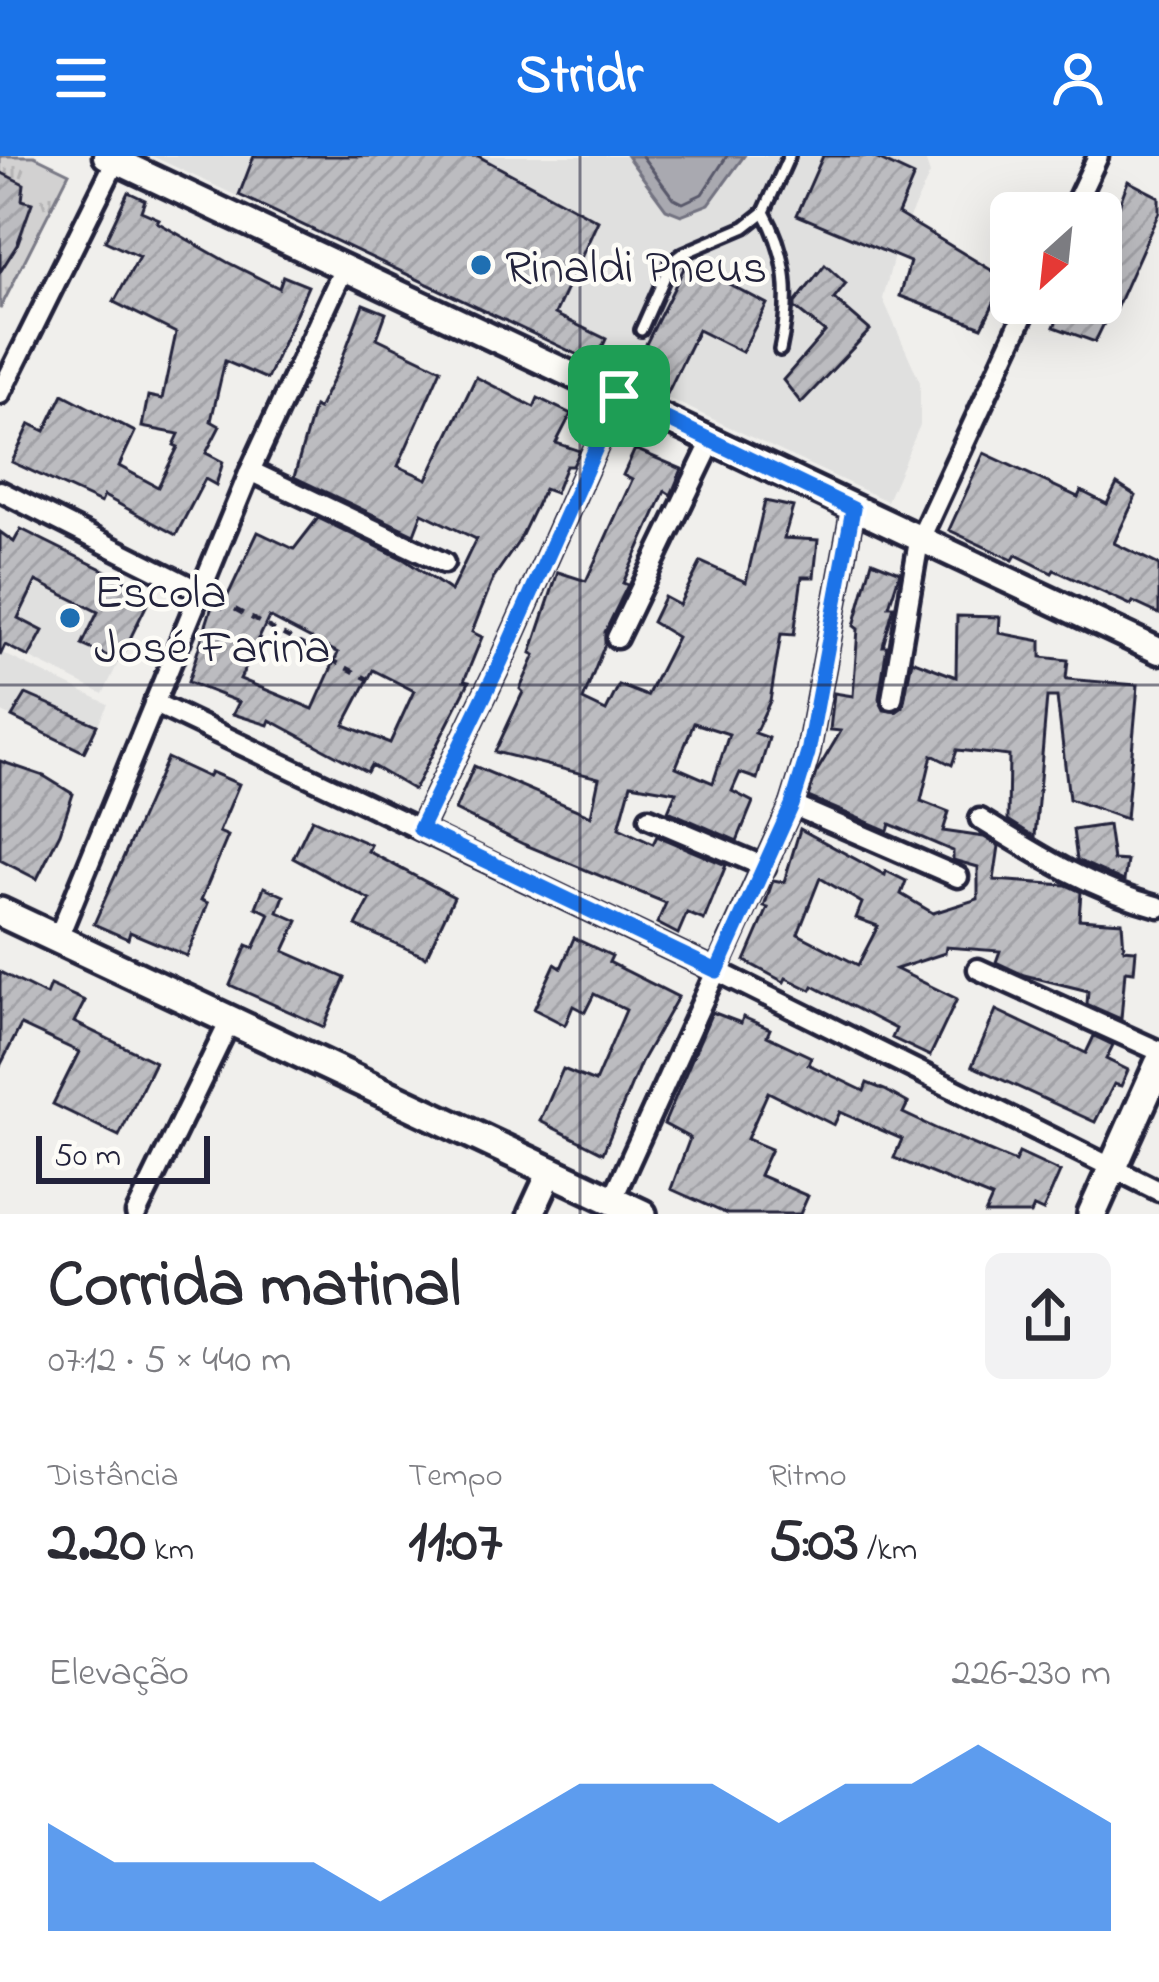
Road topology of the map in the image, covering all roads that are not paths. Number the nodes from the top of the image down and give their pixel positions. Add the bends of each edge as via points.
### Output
1 (789, 156) edge
2 (1098, 156) edge
3 (114, 158) edge
4 (1081, 192) edge
5 (764, 212) junction
6 (345, 266) junction
7 (1019, 324) edge
8 (641, 330) dead end
9 (780, 350) dead end
10 (0, 394) edge
11 (619, 396) junction
12 (712, 441) junction
13 (250, 471) junction
14 (0, 491) edge
15 (853, 509) junction
16 (919, 541) junction
17 (444, 563) dead end
18 (200, 591) junction
19 (617, 638) dead end
20 (1159, 651) edge
21 (892, 699) dead end
22 (154, 703) junction
23 (792, 805) junction
24 (649, 818) dead end
25 (980, 819) dead end
26 (420, 829) junction
27 (765, 867) junction
28 (958, 877) dead end
29 (1159, 907) edge
30 (0, 912) edge
31 (58, 938) junction
32 (977, 970) dead end
33 (717, 971) junction
34 (231, 1019) junction
35 (1159, 1051) edge
36 (1159, 1064) edge
37 (1114, 1169) junction
38 (550, 1173) junction
39 (1159, 1191) edge
40 (612, 1200) junction
41 (136, 1214) edge
42 (531, 1214) edge
43 (642, 1214) edge
44 (1092, 1214) edge

1 - 5 lane
2 - 4 street
3 - 6 street
3 - 10 street
5 - 8 lane via 671,263
5 - 9 lane via 788,277
6 - 11 street
6 - 13 street
7 - 16 street
11 - 12 street
11 - 26 street
12 - 15 street
12 - 19 street
13 - 17 street
13 - 18 street
14 - 18 street
15 - 16 street
15 - 23 street
16 - 20 street
16 - 21 street
18 - 22 street
22 - 26 street
22 - 31 street
23 - 27 street
23 - 28 street
24 - 27 street
25 - 29 street via 1066,873
26 - 33 street
27 - 33 street
30 - 31 main road
31 - 34 main road
32 - 35 street
33 - 37 street
33 - 40 street
34 - 38 main road
34 - 41 street
36 - 37 main road
37 - 39 street
37 - 44 main road
38 - 40 main road
38 - 42 street
40 - 43 main road

